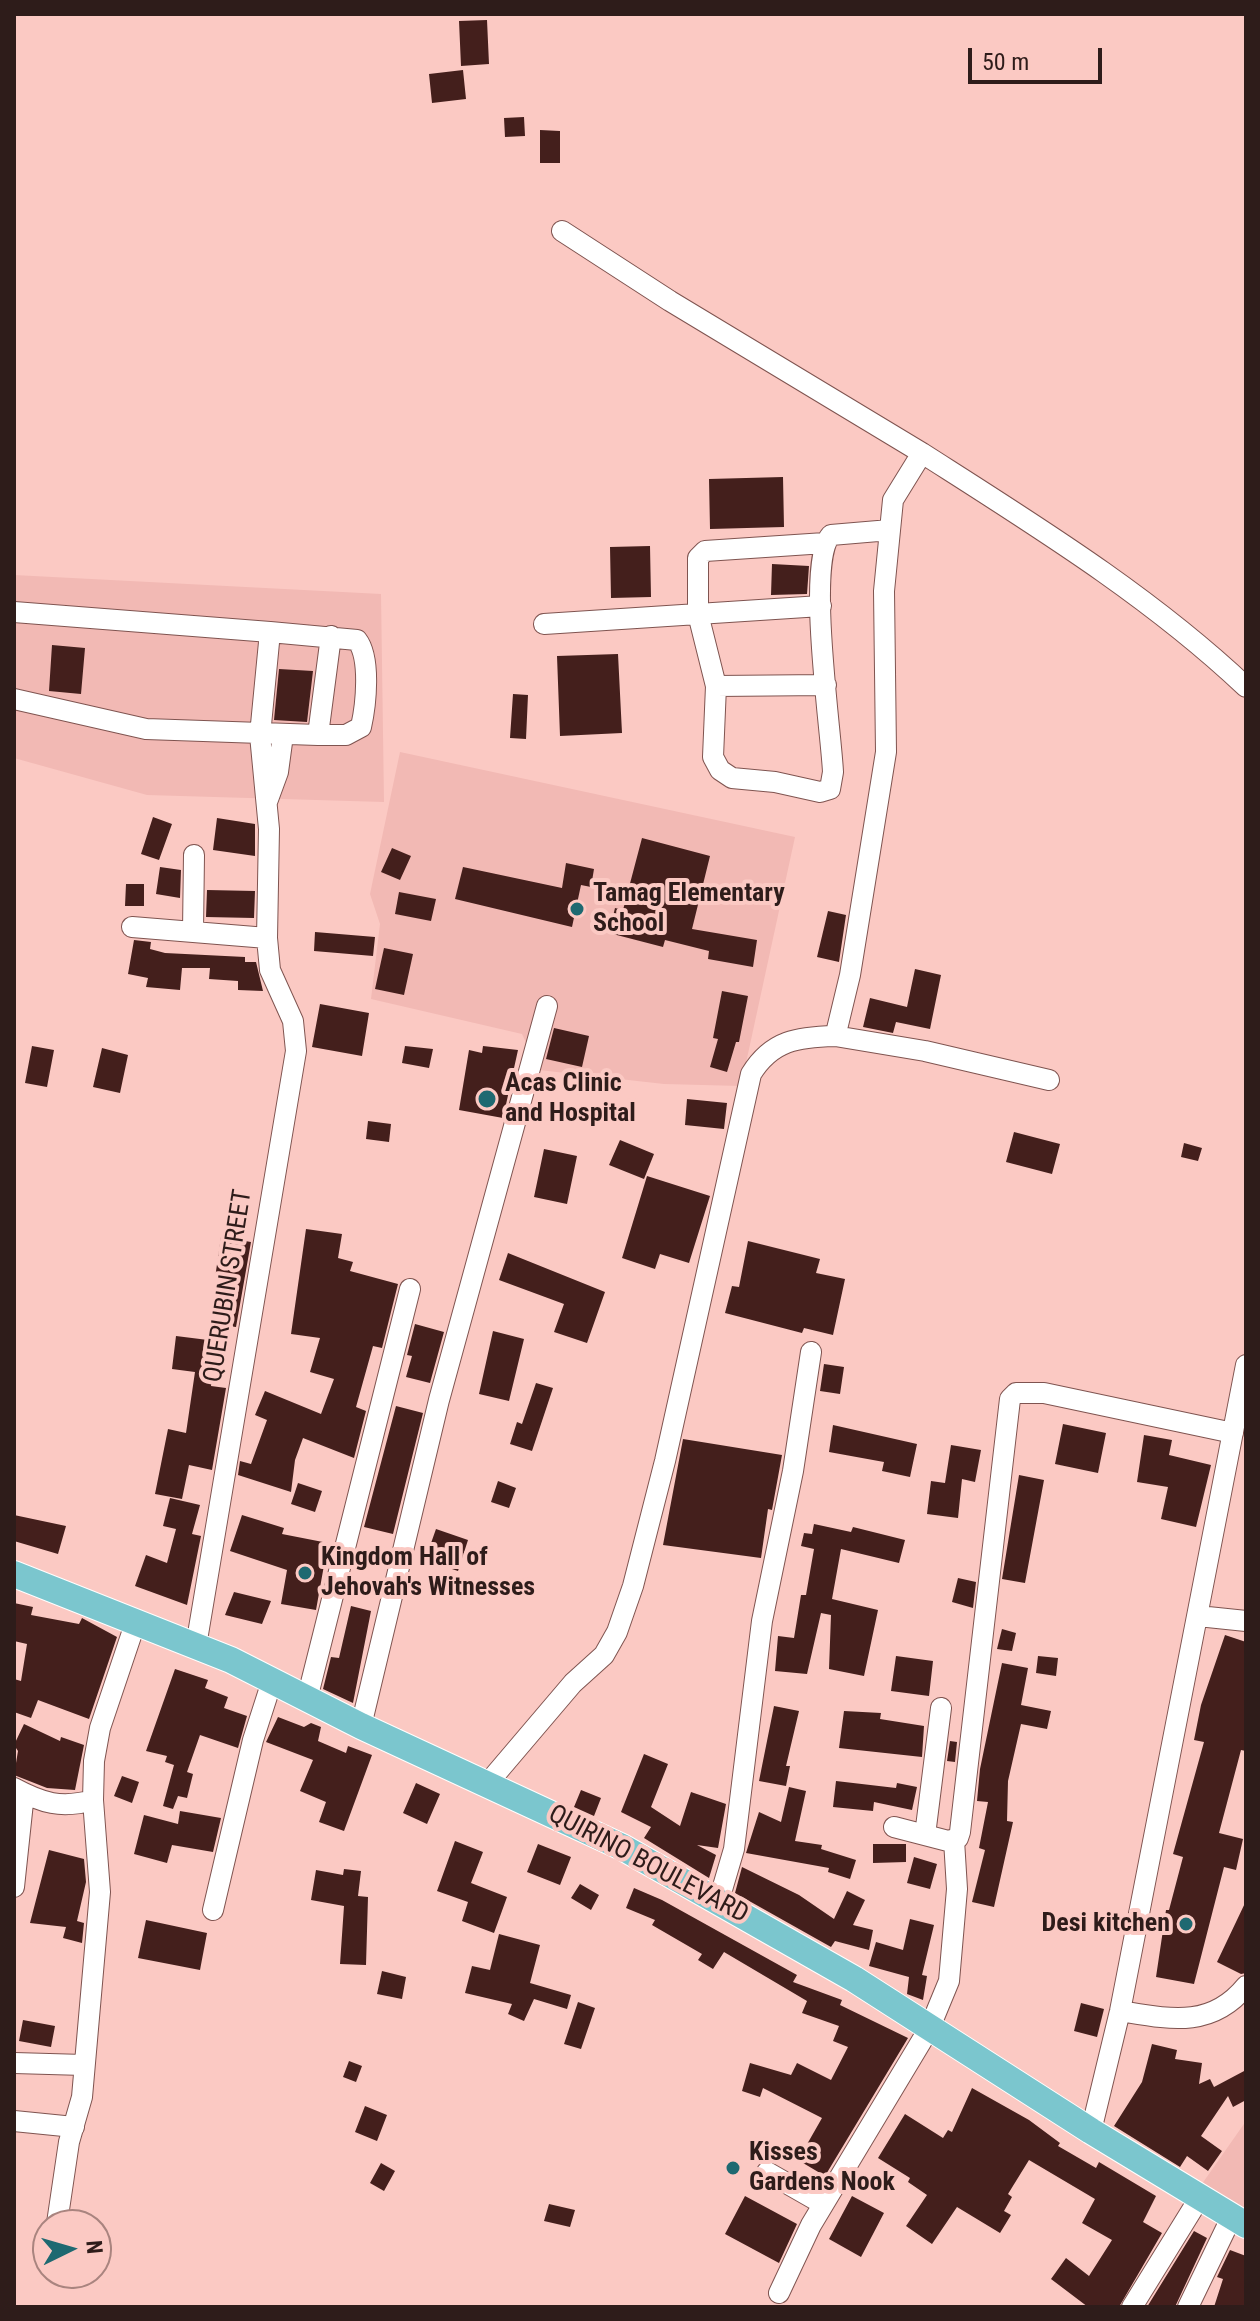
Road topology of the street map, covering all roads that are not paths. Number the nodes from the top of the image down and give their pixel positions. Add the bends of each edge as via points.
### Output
1 (562, 231) dead end
2 (922, 453) junction
3 (890, 530) junction
4 (825, 543) junction
5 (821, 606) junction
6 (14, 612) edge
7 (698, 614) junction
8 (544, 624) dead end
9 (270, 632) junction
10 (331, 636) junction
11 (826, 685) junction
12 (716, 686) junction
13 (1246, 687) edge
14 (14, 699) edge
15 (260, 735) junction
16 (283, 735) junction
17 (318, 735) junction
18 (267, 802) junction
19 (194, 855) dead end
20 (132, 927) dead end
21 (193, 931) junction
22 (267, 938) junction
23 (547, 1006) dead end
24 (835, 1036) junction
25 (1049, 1080) dead end
26 (410, 1289) dead end
27 (811, 1352) dead end
28 (1246, 1365) edge
29 (1233, 1433) junction
30 (14, 1574) edge
31 (1198, 1616) junction
32 (1246, 1621) edge
33 (135, 1624) junction
34 (196, 1646) junction
35 (272, 1681) junction
36 (307, 1699) junction
37 (941, 1708) dead end
38 (361, 1726) junction
39 (488, 1783) junction
40 (19, 1790) edge
41 (93, 1800) junction
42 (894, 1827) dead end
43 (925, 1835) junction
44 (954, 1840) junction
45 (16, 1854) edge
46 (14, 1887) edge
47 (719, 1900) junction
48 (213, 1910) dead end
49 (1246, 1986) edge
50 (1120, 2011) junction
51 (930, 2027) junction
52 (14, 2063) edge
53 (84, 2065) junction
54 (14, 2121) edge
55 (74, 2127) junction
56 (1091, 2131) junction
57 (767, 2172) dead end
58 (1200, 2197) junction
59 (823, 2204) junction
60 (59, 2209) edge
61 (1239, 2220) edge
62 (779, 2293) dead end
63 (1132, 2307) edge
64 (1188, 2307) edge

1 - 2 street
2 - 3 street via 893,500
2 - 13 street via 1139,601
3 - 4 street via 831,535
3 - 24 street via 884,591 886,752
4 - 5 street via 819,568
4 - 7 street via 700,552
5 - 7 street
5 - 11 street
6 - 9 street
7 - 8 street
7 - 12 street
9 - 10 street
9 - 15 street
10 - 17 street
10 - 17 street via 357,640 363,647 364,717 356,732
11 - 12 street
11 - 12 street via 833,782 820,792 732,778 720,770 712,741
14 - 15 street via 146,729
15 - 16 street
15 - 18 street
16 - 17 street
16 - 18 street
18 - 22 street, QUERUBIN STREET
19 - 21 street
20 - 21 street
21 - 22 street
22 - 34 street, QUERUBIN STREET via 270,970 293,1021 296,1051
23 - 38 street via 439,1400
24 - 25 street
24 - 39 street via 796,1037 762,1057 751,1074 665,1461 617,1632 604,1655 573,1683
26 - 36 street
27 - 47 street via 762,1621 734,1849
28 - 29 street
29 - 31 street
29 - 44 street via 1044,1393 1016,1393 1010,1399 962,1822
30 - 33 main road, QUIRINO BOULEVARD
31 - 32 street
31 - 50 street
33 - 34 main road, QUIRINO BOULEVARD
33 - 41 street via 100,1728
34 - 35 main road, QUIRINO BOULEVARD
35 - 36 main road, QUIRINO BOULEVARD
35 - 48 street
36 - 38 main road, QUIRINO BOULEVARD
37 - 43 street
38 - 39 main road, QUIRINO BOULEVARD
39 - 47 main road, QUIRINO BOULEVARD
40 - 41 street via 43,1803 70,1806
40 - 45 street
41 - 53 street via 100,1892
42 - 43 street
43 - 44 street
44 - 51 street via 957,1889 949,1981
45 - 46 street
47 - 51 main road, QUIRINO BOULEVARD
49 - 50 street via 1213,2015 1178,2019
50 - 56 street
51 - 56 main road, QUIRINO BOULEVARD
51 - 59 street
52 - 53 street
53 - 55 street
54 - 55 street
55 - 60 street
56 - 58 main road, QUIRINO BOULEVARD
57 - 59 street
58 - 61 main road, QUIRINO BOULEVARD
58 - 63 street
59 - 62 street
61 - 64 street

